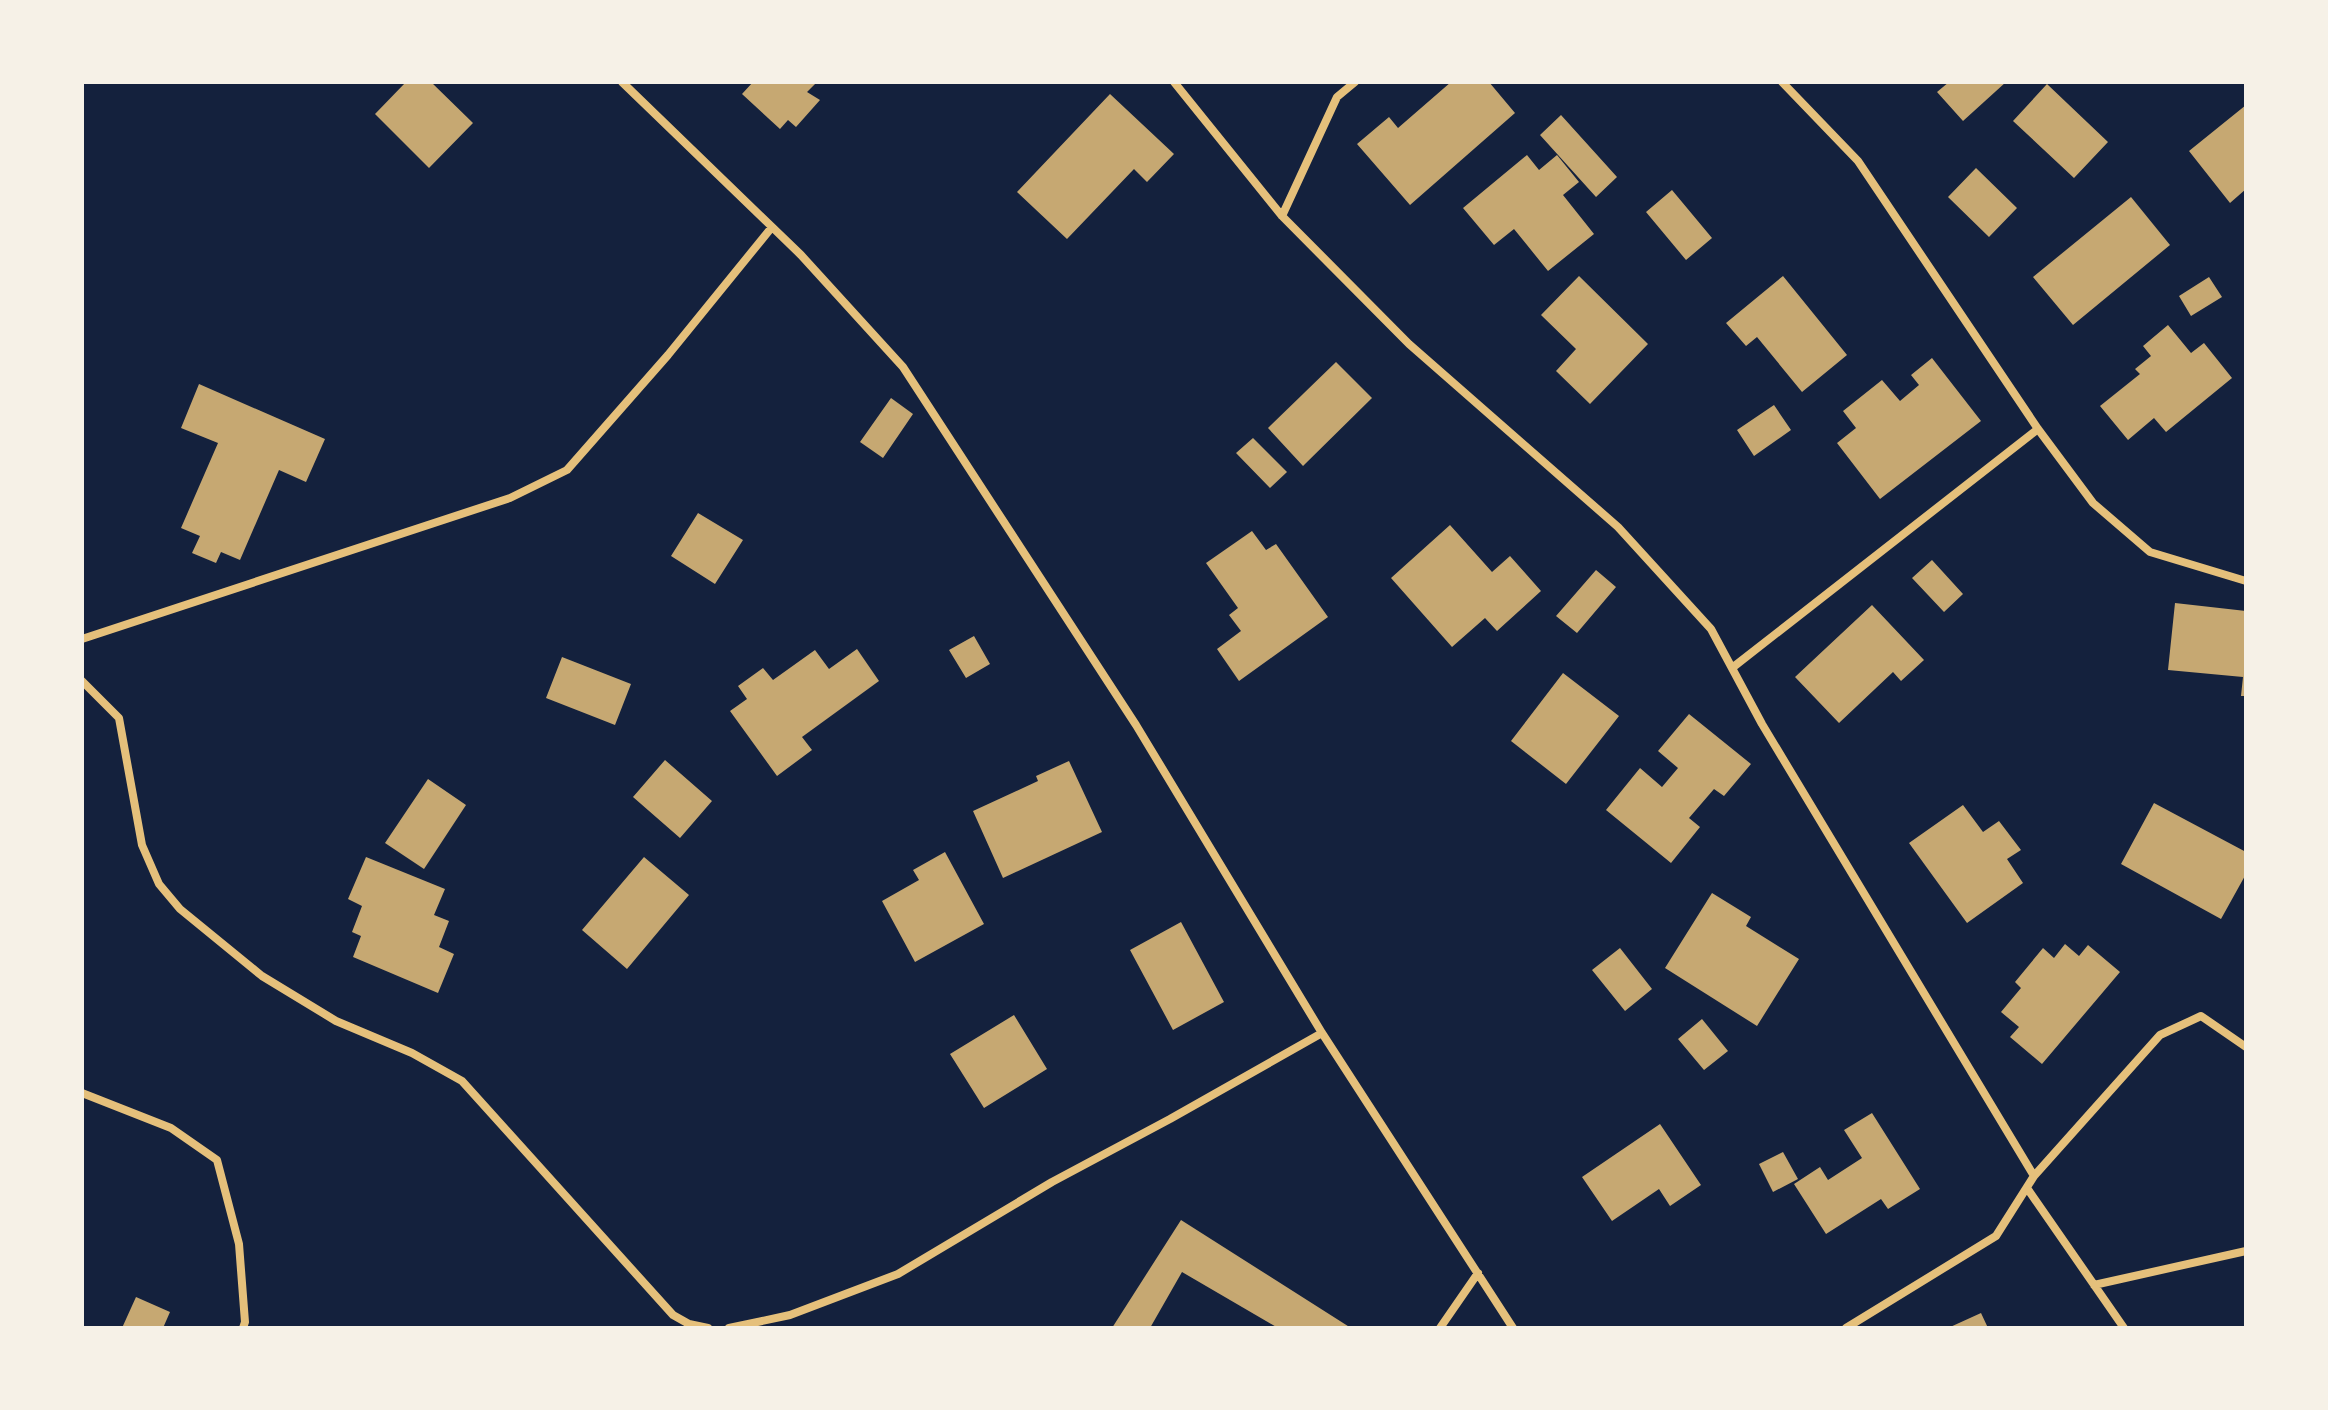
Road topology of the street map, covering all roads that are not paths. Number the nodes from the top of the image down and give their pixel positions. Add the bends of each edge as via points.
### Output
1 (622, 82) edge
2 (1174, 82) edge
3 (1355, 82) edge
4 (1782, 82) edge
5 (1282, 216) junction
6 (772, 227) junction
7 (2038, 429) junction
8 (2246, 581) edge
9 (82, 639) edge
10 (1732, 668) junction
11 (82, 681) edge
12 (1322, 1033) junction
13 (2246, 1047) edge
14 (82, 1093) edge
15 (2034, 1176) junction
16 (2027, 1188) junction
17 (2246, 1251) edge
18 (1478, 1273) junction
19 (2094, 1285) junction
20 (689, 1326) edge
21 (243, 1328) edge
22 (708, 1328) edge
23 (729, 1328) edge
24 (1440, 1328) edge
25 (1513, 1328) edge
26 (1846, 1328) edge
27 (2124, 1328) edge

1 - 6 street
2 - 5 street
3 - 5 street via 1337,97
4 - 7 street via 1858,161
5 - 10 street via 1409,344 1618,527 1711,629
6 - 9 street via 567,470 510,498
6 - 12 street via 903,367 1136,725
7 - 8 street via 2093,503 2150,552
7 - 10 street
10 - 15 street
11 - 20 street via 119,718 142,845 159,884 180,909 274,984 336,1021 462,1081 673,1315
12 - 18 street
12 - 23 street via 898,1274 790,1315
13 - 15 street via 2201,1016 2160,1035
14 - 21 street via 171,1128 217,1160 239,1244
15 - 16 street
16 - 19 street
16 - 26 street via 1996,1236
17 - 19 street
18 - 24 street
18 - 25 street
19 - 27 street
20 - 22 street

